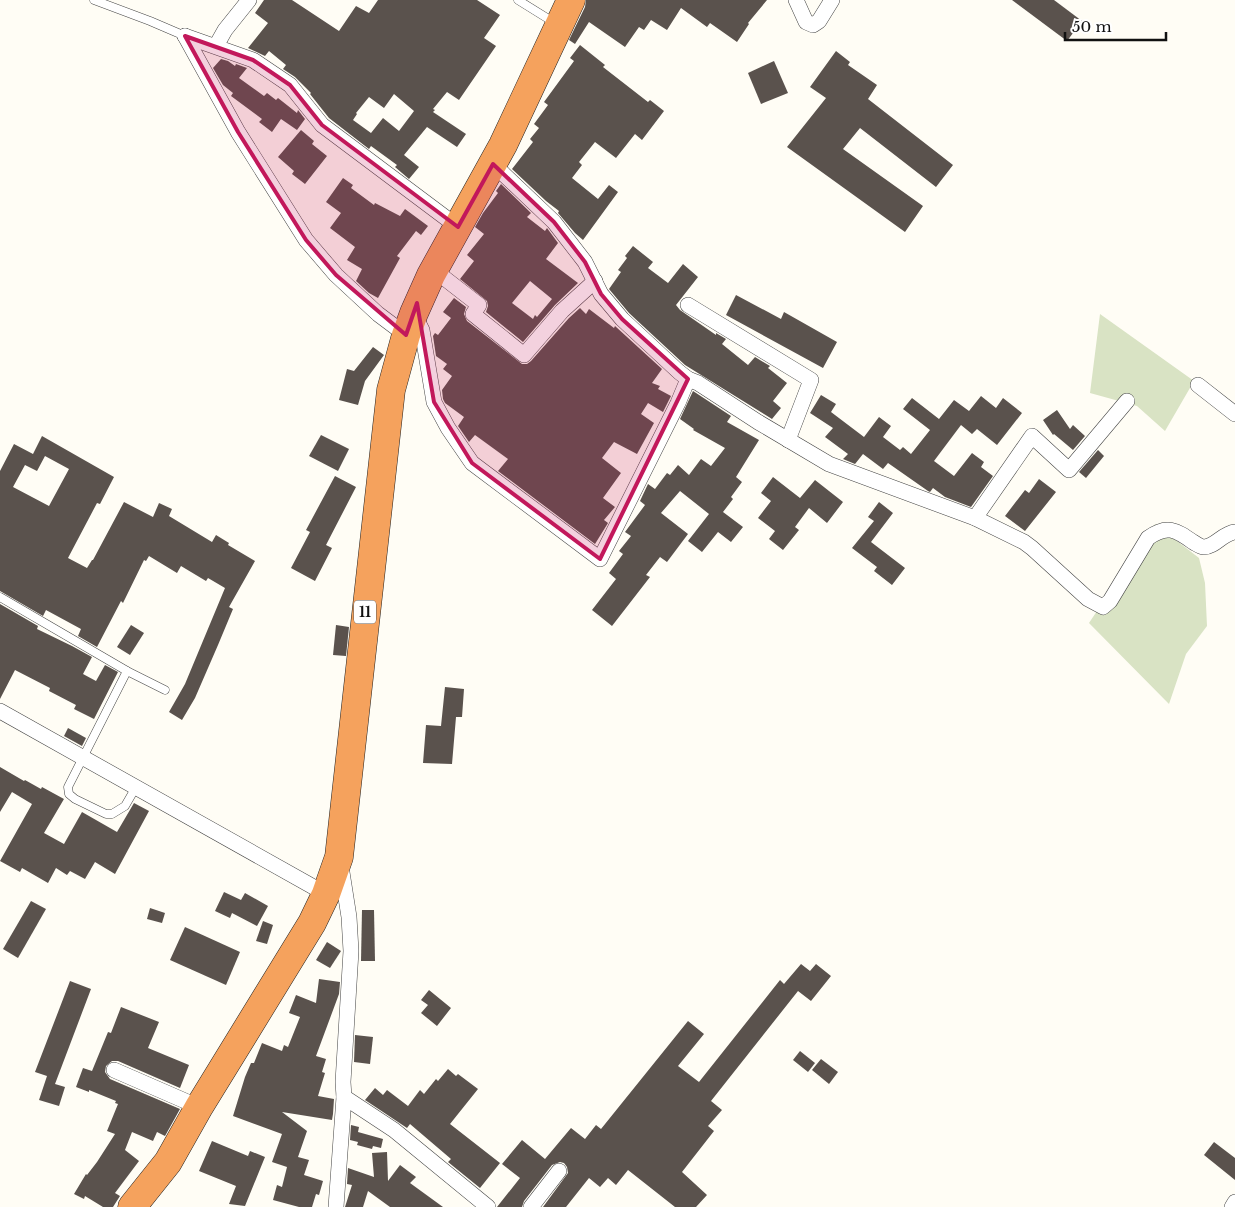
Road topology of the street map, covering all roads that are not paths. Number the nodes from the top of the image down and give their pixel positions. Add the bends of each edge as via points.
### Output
1 (94, 0) edge
2 (249, 0) edge
3 (518, 0) edge
4 (571, 0) edge
5 (796, 0) edge
6 (832, 0) edge
7 (559, 26) junction
8 (185, 36) junction
9 (216, 46) junction
10 (493, 164) junction
11 (458, 227) junction
12 (434, 270) junction
13 (595, 280) junction
14 (688, 305) dead end
15 (410, 324) junction
16 (688, 380) junction
17 (1198, 385) dead end
18 (1127, 401) dead end
19 (1235, 414) edge
20 (788, 440) junction
21 (975, 518) junction
22 (1235, 532) edge
23 (0, 597) edge
24 (127, 671) junction
25 (165, 690) dead end
26 (0, 711) edge
27 (83, 758) junction
28 (136, 787) junction
29 (339, 857) junction
30 (326, 894) junction
31 (114, 1070) dead end
32 (344, 1097) junction
33 (199, 1107) junction
34 (558, 1171) dead end
35 (1235, 1202) edge
36 (132, 1207) edge
37 (336, 1207) edge
38 (488, 1207) edge
39 (531, 1207) edge
40 (1232, 1207) edge

1 - 8 lane
2 - 9 street
3 - 7 lane
4 - 7 highway, 11
5 - 6 street via 806,22 813,25
7 - 10 highway, 11
8 - 9 street
8 - 15 street via 238,132 306,240 336,275 378,314
9 - 11 street via 253,60 290,85 322,125
10 - 11 highway, 11
10 - 13 street via 554,222
11 - 12 highway, 11
12 - 13 street via 480,304 473,314 524,355 562,311
12 - 15 highway, 11
13 - 16 street via 600,294 622,319
14 - 20 street via 811,380
15 - 16 street via 422,330 434,402 472,463 600,559
15 - 29 highway, 11 via 391,390
16 - 20 street via 698,383
17 - 19 street
18 - 21 street via 1069,470 1032,436
20 - 21 street via 829,464
21 - 22 street via 1032,548 1088,599 1103,606 1110,601 1148,538 1155,533 1168,529 1176,531 1205,547
23 - 24 lane
24 - 25 lane
24 - 27 lane
26 - 27 street
27 - 28 street
27 - 28 lane via 68,787 74,799 112,814 125,806
28 - 30 street
29 - 30 highway, 11
29 - 32 street via 351,951
30 - 33 highway, 11 via 312,923
31 - 33 street
32 - 37 street
32 - 38 street via 394,1130
33 - 36 highway, 11 via 168,1162
34 - 39 street
35 - 40 street

